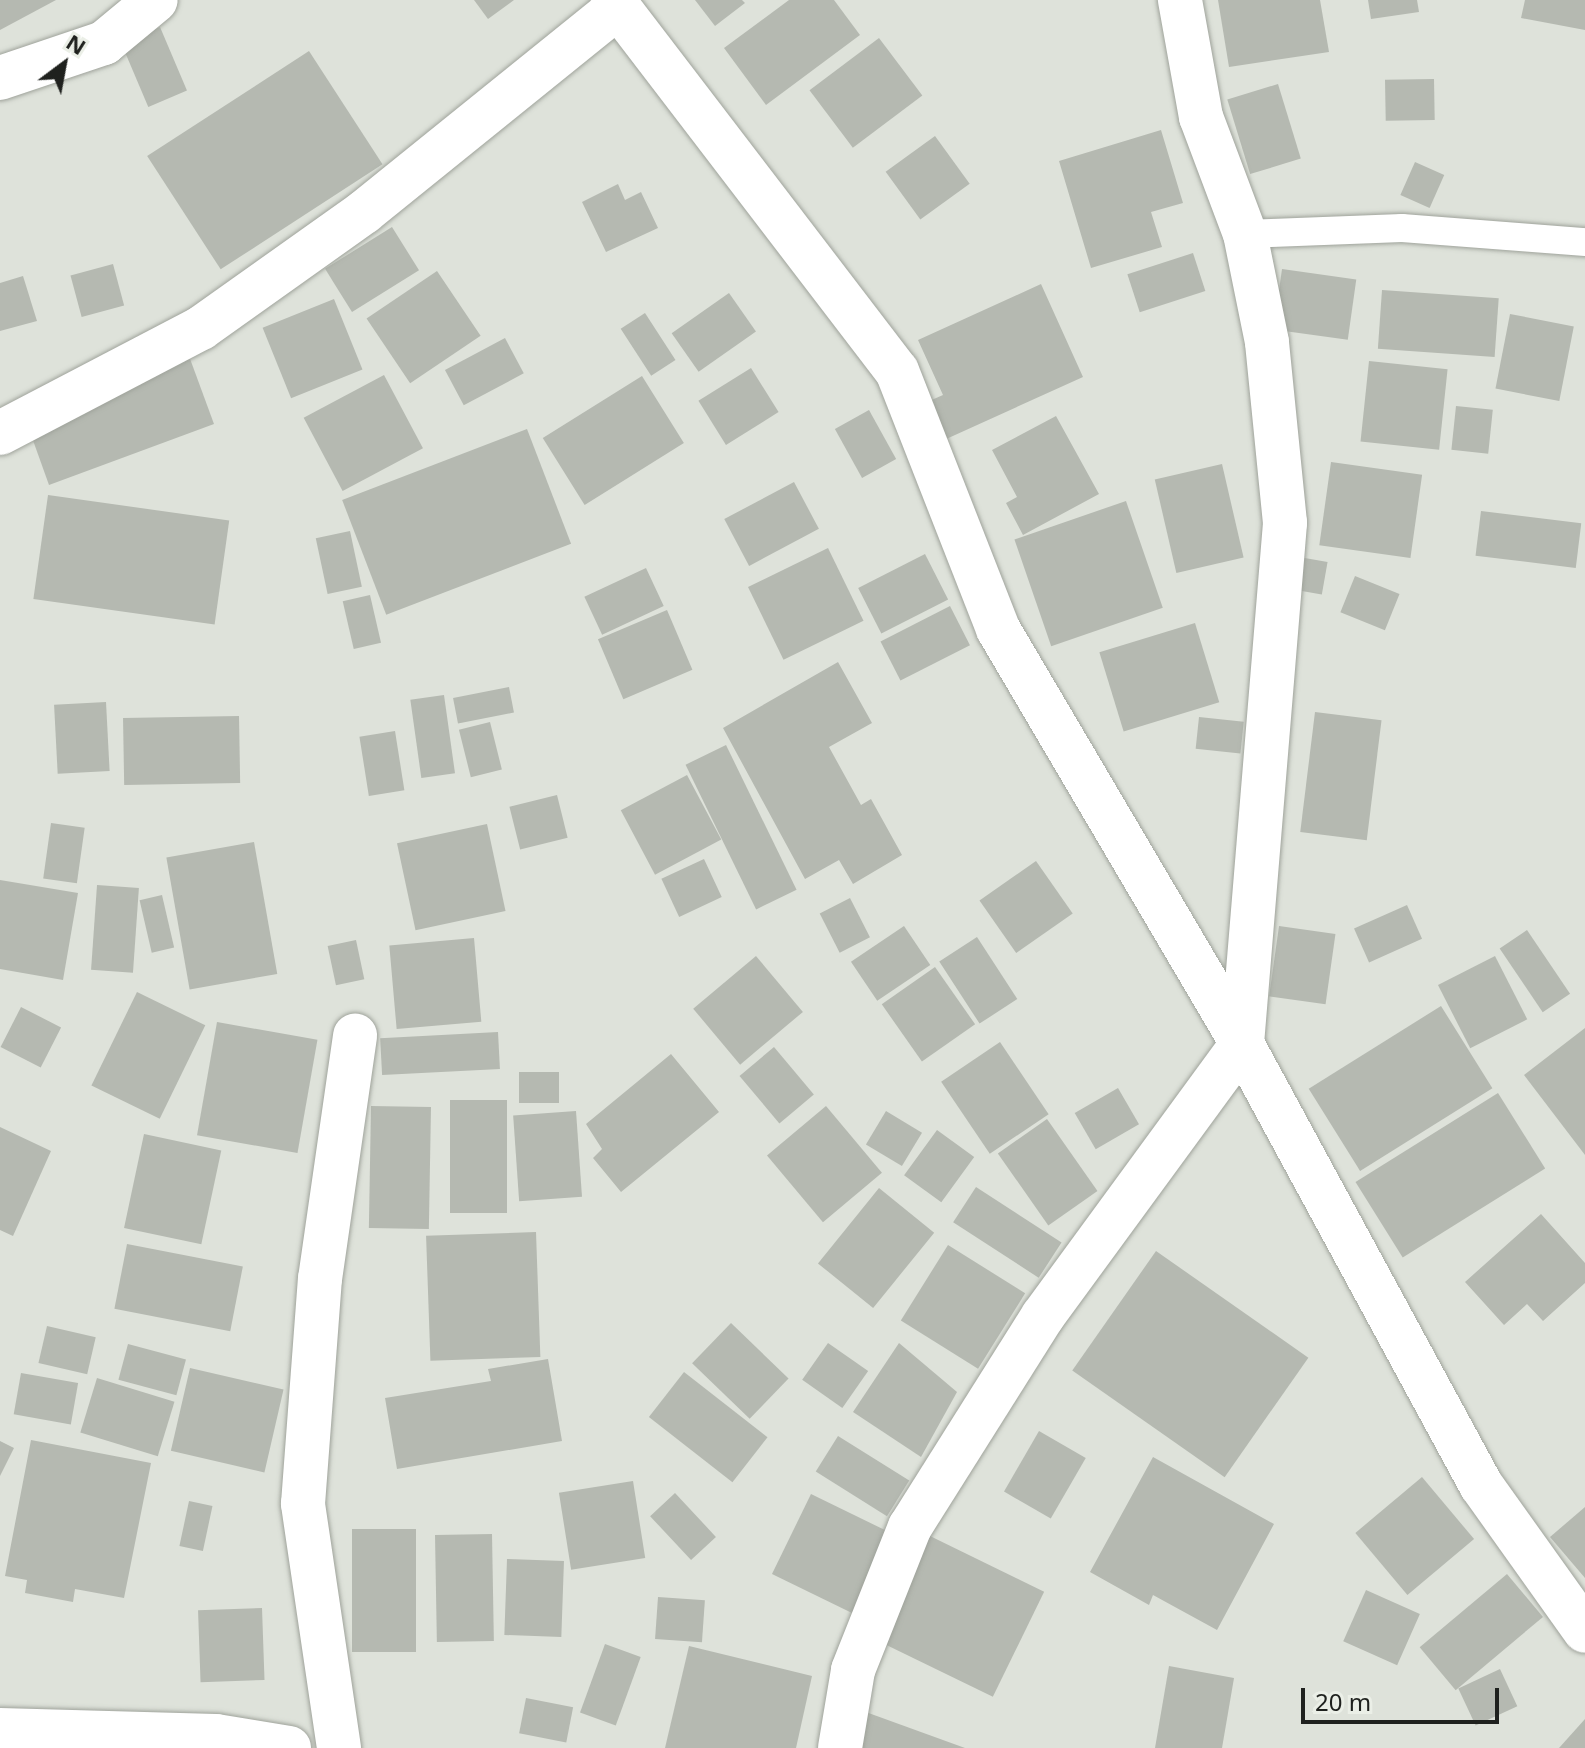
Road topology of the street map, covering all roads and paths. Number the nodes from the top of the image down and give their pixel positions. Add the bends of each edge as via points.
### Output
1 (156, 0) edge
2 (1180, 0) edge
3 (616, 3) edge
4 (0, 78) edge
5 (1245, 234) junction
6 (1585, 242) edge
7 (0, 433) edge
8 (355, 1036) dead end
9 (1242, 1044) junction
10 (1585, 1631) edge
11 (0, 1730) edge
12 (289, 1748) edge
13 (339, 1748) edge
14 (840, 1748) edge

1 - 4 street via 104,43
2 - 5 street via 1201,117
3 - 7 street via 364,212 201,328
3 - 9 street via 897,371 998,629
5 - 6 lane via 1402,228
5 - 9 street via 1267,342 1285,523
8 - 13 street via 320,1279 303,1504
9 - 10 street via 1481,1485
9 - 14 street via 1043,1316 910,1527 853,1670
11 - 12 street via 216,1736

